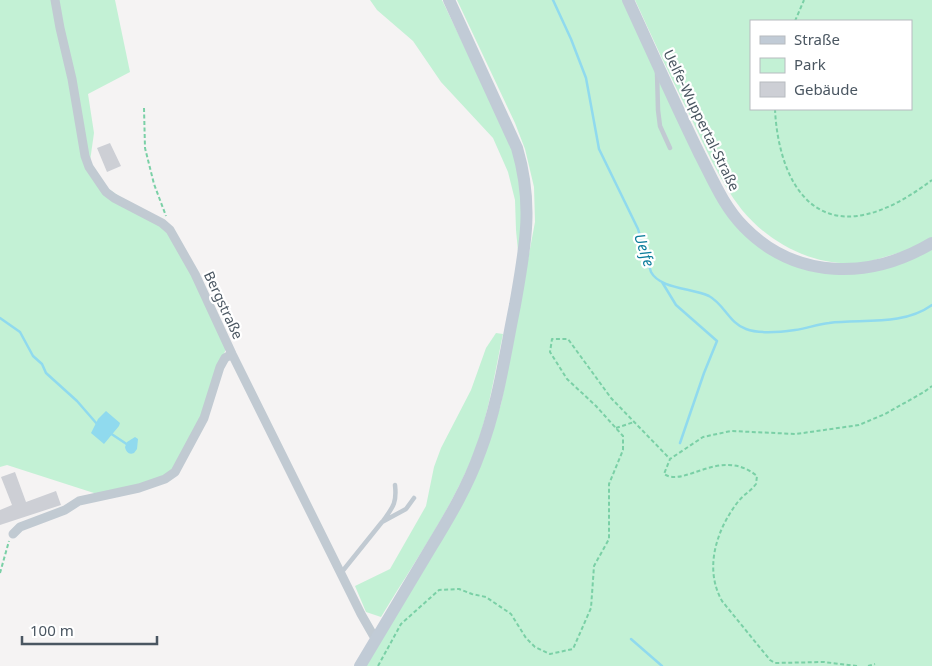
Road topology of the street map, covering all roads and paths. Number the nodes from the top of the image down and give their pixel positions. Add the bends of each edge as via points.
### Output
1 (55, 0) edge
2 (449, 0) edge
3 (628, 0) edge
4 (804, 0) edge
5 (795, 20) edge
6 (656, 61) junction
7 (144, 108) dead end
8 (776, 110) edge
9 (670, 148) dead end
10 (932, 180) edge
11 (170, 230) junction
12 (932, 243) edge
13 (232, 354) junction
14 (932, 386) edge
15 (634, 422) junction
16 (616, 428) junction
17 (670, 458) junction
18 (396, 485) dead end
19 (414, 498) dead end
20 (382, 522) junction
21 (14, 534) joint
22 (0, 573) edge
23 (341, 573) junction
24 (377, 638) junction
25 (875, 664) dead end
26 (360, 666) edge
27 (378, 666) edge
28 (857, 666) edge
29 (868, 666) edge

1 - 11 street, Bergstraße via 88,168 106,192
2 - 24 main road via 517,148 526,189 527,228 502,369 480,452 452,511
3 - 6 main road, Uelfe-Wuppertal-Straße
4 - 5 path
6 - 9 lane via 660,126
6 - 12 main road, Uelfe-Wuppertal-Straße via 725,201 743,226 782,256 806,265 844,270 884,264
7 - 11 path via 144,148
8 - 10 path via 787,169 804,198 820,211 846,217 873,212 910,195
11 - 13 street, Bergstraße via 195,274
13 - 21 street via 220,367 204,418 175,472 139,488 78,501 20,527
13 - 23 street, Bergstraße
14 - 17 path via 859,426 796,434 731,431 703,437
15 - 16 path
15 - 16 path via 611,398 568,339 552,339 550,352 566,379
15 - 17 path
16 - 27 path via 623,436 623,450 609,484 609,539 594,566 591,608 573,649 550,654 535,647 511,614 486,597 458,589 439,590 400,624
17 - 28 path via 664,474 668,477 725,465 743,468 757,476 756,484 738,502 725,523 715,549 712,578 722,601 770,660 781,664 824,662
18 - 20 lane via 394,506
19 - 20 lane via 406,509
20 - 23 lane
21 - 22 path via 8,542
23 - 24 street, Bergstraße
24 - 26 main road
25 - 29 path

